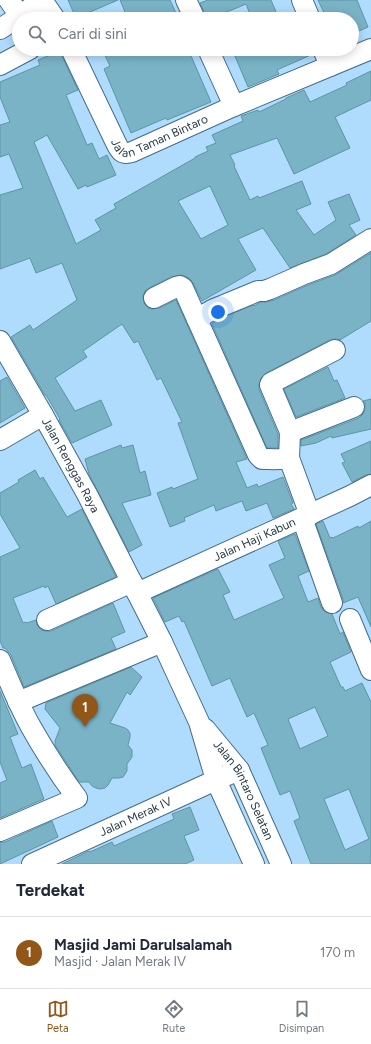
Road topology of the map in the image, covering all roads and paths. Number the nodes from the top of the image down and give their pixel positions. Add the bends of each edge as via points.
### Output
1 (9, 0) edge
2 (41, 0) edge
3 (186, 0) edge
4 (302, 0) edge
5 (17, 12) edge
6 (25, 12) edge
7 (50, 12) edge
8 (191, 12) edge
9 (307, 12) edge
10 (12, 21) edge
11 (0, 29) edge
12 (371, 49) edge
13 (359, 51) edge
14 (17, 56) edge
15 (73, 56) edge
16 (211, 56) edge
17 (327, 57) edge
18 (0, 65) edge
19 (234, 106) junction
20 (371, 239) edge
21 (154, 298) dead end
22 (197, 319) junction
23 (0, 340) edge
24 (335, 350) dead end
25 (354, 407) dead end
26 (43, 415) junction
27 (290, 432) junction
28 (0, 440) edge
29 (289, 458) junction
30 (371, 485) edge
31 (306, 516) junction
32 (134, 588) junction
33 (332, 603) dead end
34 (350, 619) dead end
35 (47, 620) dead end
36 (162, 642) junction
37 (0, 660) edge
38 (371, 670) edge
39 (18, 702) junction
40 (199, 722) junction
41 (239, 770) junction
42 (216, 780) junction
43 (0, 831) edge
44 (32, 864) edge
45 (254, 864) edge
46 (281, 864) edge

1 - 5 street
2 - 6 street
2 - 7 street
3 - 8 street
4 - 9 street
10 - 11 street
12 - 13 street, Jalan Taman Bintaro
14 - 18 street
15 - 19 street, Jalan Taman Bintaro via 123,153 132,152
16 - 19 street
17 - 19 street, Jalan Taman Bintaro
20 - 22 street via 331,264 270,289 258,290
21 - 22 street via 180,286
22 - 29 street via 258,455 262,459
23 - 26 street, Jalan Renggas Raya
24 - 27 street via 271,383
25 - 27 street
26 - 28 street
26 - 32 street, Jalan Renggas Raya via 88,496
27 - 29 street
29 - 31 street
30 - 31 street, Jalan Haji Kabun
31 - 32 street, Jalan Haji Kabun
31 - 33 street
32 - 35 street, Jalan Haji Kabun
32 - 36 street, Jalan Bintaro Selatan
34 - 38 street
36 - 39 street
36 - 40 street, Jalan Bintaro Selatan
37 - 39 street
39 - 43 street via 52,762 77,798
40 - 41 street, Jalan Bintaro Selatan
40 - 42 street, Jalan Bintaro Selatan
41 - 42 street, Jalan Merak IV
41 - 46 street, Jalan Bintaro Selatan
42 - 44 street, Jalan Merak IV
42 - 45 street, Jalan Bintaro Selatan

